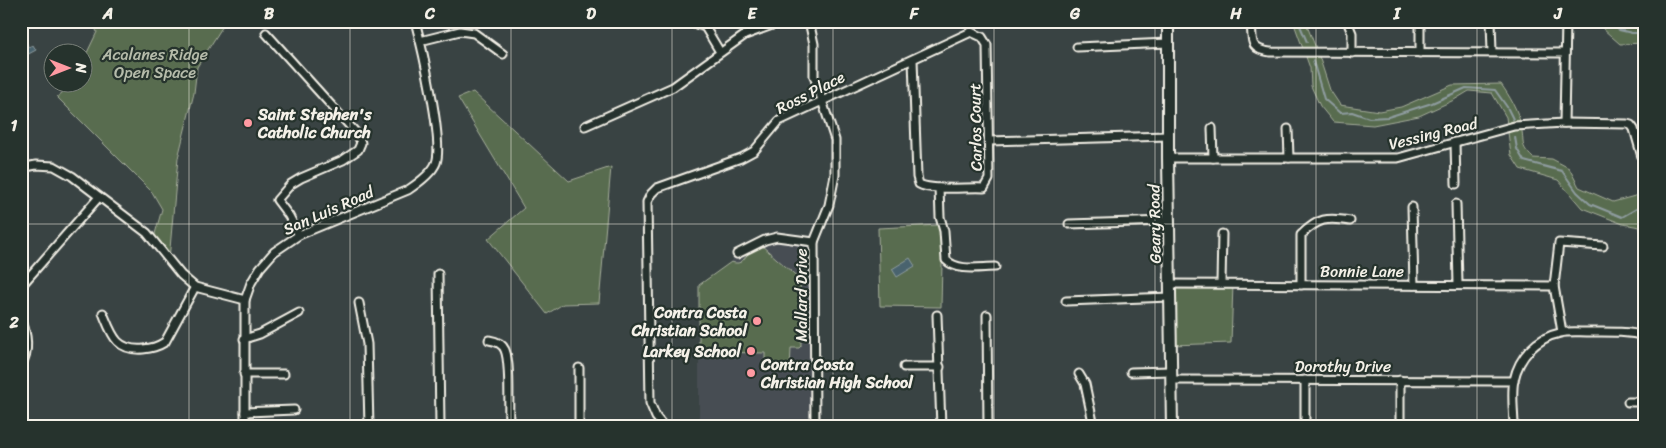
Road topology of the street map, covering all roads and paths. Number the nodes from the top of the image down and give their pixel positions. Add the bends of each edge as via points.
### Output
1 (415, 21) edge
2 (687, 21) edge
3 (782, 21) edge
4 (810, 21) edge
5 (1168, 21) edge
6 (1252, 21) edge
7 (1347, 21) edge
8 (1420, 21) edge
9 (1491, 21) edge
10 (1566, 21) edge
11 (971, 32) joint
12 (266, 33) dead end
13 (420, 41) junction
14 (1168, 43) junction
15 (1077, 48) dead end
16 (720, 52) junction
17 (1492, 52) junction
18 (1352, 53) junction
19 (1420, 53) junction
20 (1565, 53) junction
21 (503, 54) dead end
22 (913, 59) junction
23 (823, 101) junction
24 (1564, 123) junction
25 (585, 126) dead end
26 (1212, 128) dead end
27 (1288, 128) dead end
28 (1168, 136) junction
29 (989, 141) junction
30 (1455, 142) junction
31 (1168, 158) junction
32 (1213, 158) junction
33 (1289, 158) junction
34 (1644, 164) edge
35 (21, 168) edge
36 (1456, 184) dead end
37 (939, 188) junction
38 (99, 197) junction
39 (1456, 204) dead end
40 (1412, 207) dead end
41 (1168, 220) junction
42 (1350, 221) dead end
43 (1068, 224) dead end
44 (1222, 234) dead end
45 (300, 235) junction
46 (814, 242) junction
47 (1603, 246) dead end
48 (736, 254) dead end
49 (995, 267) dead end
50 (438, 274) dead end
51 (1221, 283) junction
52 (1170, 284) junction
53 (1458, 284) junction
54 (1301, 285) junction
55 (1414, 285) junction
56 (21, 286) edge
57 (1554, 286) junction
58 (195, 288) junction
59 (1170, 298) junction
60 (245, 300) junction
61 (1066, 301) dead end
62 (360, 302) dead end
63 (299, 313) dead end
64 (103, 314) dead end
65 (937, 315) dead end
66 (987, 315) dead end
67 (21, 319) edge
68 (1562, 332) junction
69 (1645, 336) edge
70 (244, 339) junction
71 (489, 340) dead end
72 (21, 365) edge
73 (904, 367) dead end
74 (940, 367) junction
75 (579, 368) dead end
76 (1131, 372) dead end
77 (244, 374) junction
78 (284, 374) dead end
79 (1079, 374) dead end
80 (1171, 376) junction
81 (1305, 380) junction
82 (1400, 380) junction
83 (1514, 381) junction
84 (1628, 402) dead end
85 (1645, 402) edge
86 (294, 410) dead end
87 (245, 412) junction
88 (245, 427) edge
89 (370, 427) edge
90 (440, 427) edge
91 (508, 427) edge
92 (578, 427) edge
93 (664, 427) edge
94 (815, 427) edge
95 (941, 427) edge
96 (988, 427) edge
97 (1094, 427) edge
98 (1172, 427) edge
99 (1305, 427) edge
100 (1400, 427) edge
101 (1514, 427) edge

1 - 13 street
2 - 16 street via 705,26
3 - 16 street via 745,35
4 - 23 street, Mallard Drive via 814,76
5 - 14 main road, Geary Road
6 - 18 street via 1252,43 1260,50
7 - 18 street via 1352,33
8 - 19 street
9 - 17 street
10 - 20 street
11 - 22 street, Ross Place
11 - 29 street, Carlos Court via 982,37 987,45
12 - 45 street via 358,135 360,143 358,150 343,160 291,184 276,200
13 - 21 street via 460,31 474,33
13 - 45 street, San Luis Road via 437,133 436,164 423,180 408,190
14 - 15 street
14 - 28 main road, Geary Road
16 - 25 street via 673,87
17 - 19 street
17 - 20 street
18 - 19 street
20 - 24 street
22 - 23 street, Ross Place
22 - 37 street, Carlos Court via 916,177 921,186
23 - 46 street, Mallard Drive via 835,140 835,176 829,205
23 - 93 street, Ross Place via 779,120 754,151 657,188 647,202 650,403
24 - 30 street, Vessing Road via 1514,126
24 - 34 street, Vessing Road via 1631,125
26 - 32 street
27 - 33 street
28 - 29 street
28 - 31 main road, Geary Road
29 - 37 street, Carlos Court via 989,179 984,188
30 - 33 street, Vessing Road via 1398,158
30 - 36 street
31 - 32 street, Vessing Road
31 - 41 main road, Geary Road
32 - 33 street, Vessing Road
35 - 38 street via 54,166
37 - 49 street via 946,260 960,268
38 - 56 street
38 - 58 street via 147,233
39 - 53 street
40 - 55 street
41 - 43 street
41 - 52 main road, Geary Road
42 - 54 street via 1320,220 1301,235
44 - 51 street
45 - 60 street, San Luis Road via 274,252 260,268
46 - 48 street via 777,237
46 - 94 street, Mallard Drive
47 - 57 street via 1560,243
50 - 90 street
51 - 52 street, Bonnie Lane
51 - 54 street, Bonnie Lane
52 - 59 main road, Geary Road
53 - 55 street, Bonnie Lane
53 - 57 street, Bonnie Lane
54 - 55 street, Bonnie Lane
57 - 68 street
58 - 60 street
58 - 64 street via 165,342 156,347 126,348 112,334
59 - 61 street
59 - 80 main road, Geary Road
60 - 70 street, San Luis Road
62 - 89 street via 367,344
63 - 70 street
65 - 74 street
66 - 96 street
67 - 72 street via 26,332 26,359
68 - 69 street via 1630,332
68 - 83 street via 1538,342 1530,350
70 - 77 street, San Luis Road
71 - 91 street via 504,348 508,360
73 - 74 street
74 - 95 street
75 - 92 street
76 - 80 street, Dorothy Drive
77 - 78 street
77 - 87 street, San Luis Road
79 - 97 street via 1085,384
80 - 81 street, Dorothy Drive
80 - 98 main road, Geary Road
81 - 82 street, Dorothy Drive
81 - 99 street
82 - 83 street, Dorothy Drive
82 - 100 street
83 - 101 street
84 - 85 street
86 - 87 street
87 - 88 street, San Luis Road

